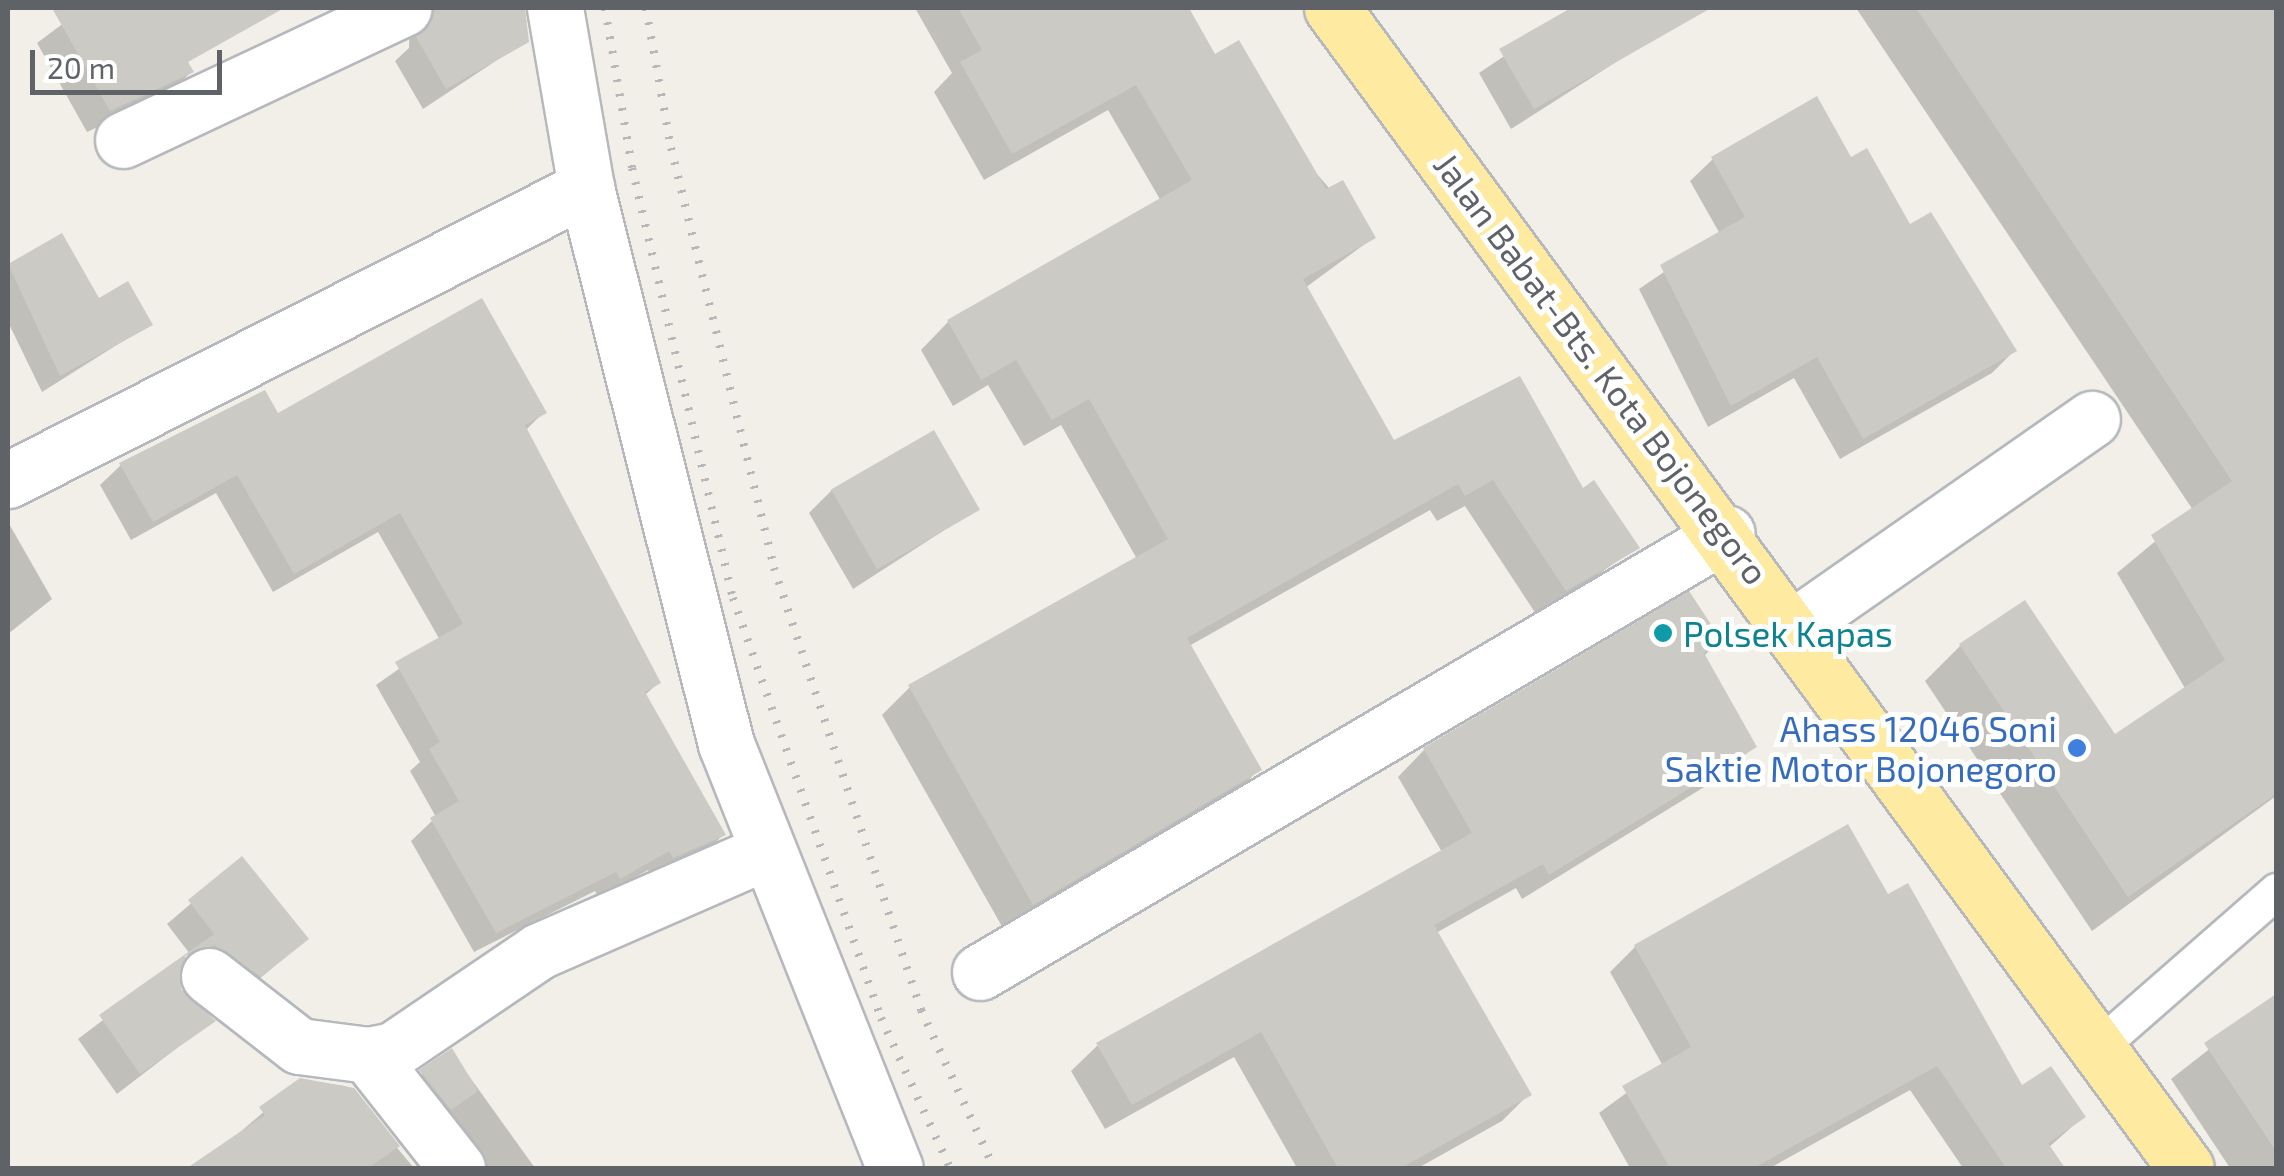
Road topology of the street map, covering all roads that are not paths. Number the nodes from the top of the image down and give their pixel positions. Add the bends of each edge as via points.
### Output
1 (404, 8) edge
2 (555, 8) edge
3 (1332, 8) edge
4 (124, 140) dead end
5 (586, 188) junction
6 (2092, 418) dead end
7 (8, 480) edge
8 (1727, 533) junction
9 (1794, 626) junction
10 (768, 851) junction
11 (2276, 892) edge
12 (980, 972) dead end
13 (209, 976) dead end
14 (2098, 1047) junction
15 (368, 1056) junction
16 (457, 1168) edge
17 (895, 1168) edge
18 (2186, 1168) edge

1 - 4 street
2 - 5 street
3 - 8 highway, Jalan Babat-Bts. Kota Bojonegoro
5 - 7 street
5 - 10 street via 726,744
6 - 9 street
8 - 9 highway, Jalan Babat-Bts. Kota Bojonegoro
8 - 12 street
9 - 14 highway, Jalan Babat-Bts. Kota Bojonegoro
10 - 15 street via 539,951 393,1050
10 - 17 street
11 - 14 lane
13 - 15 street via 299,1046
14 - 18 highway, Jalan Babat-Bts. Kota Bojonegoro
15 - 16 street

